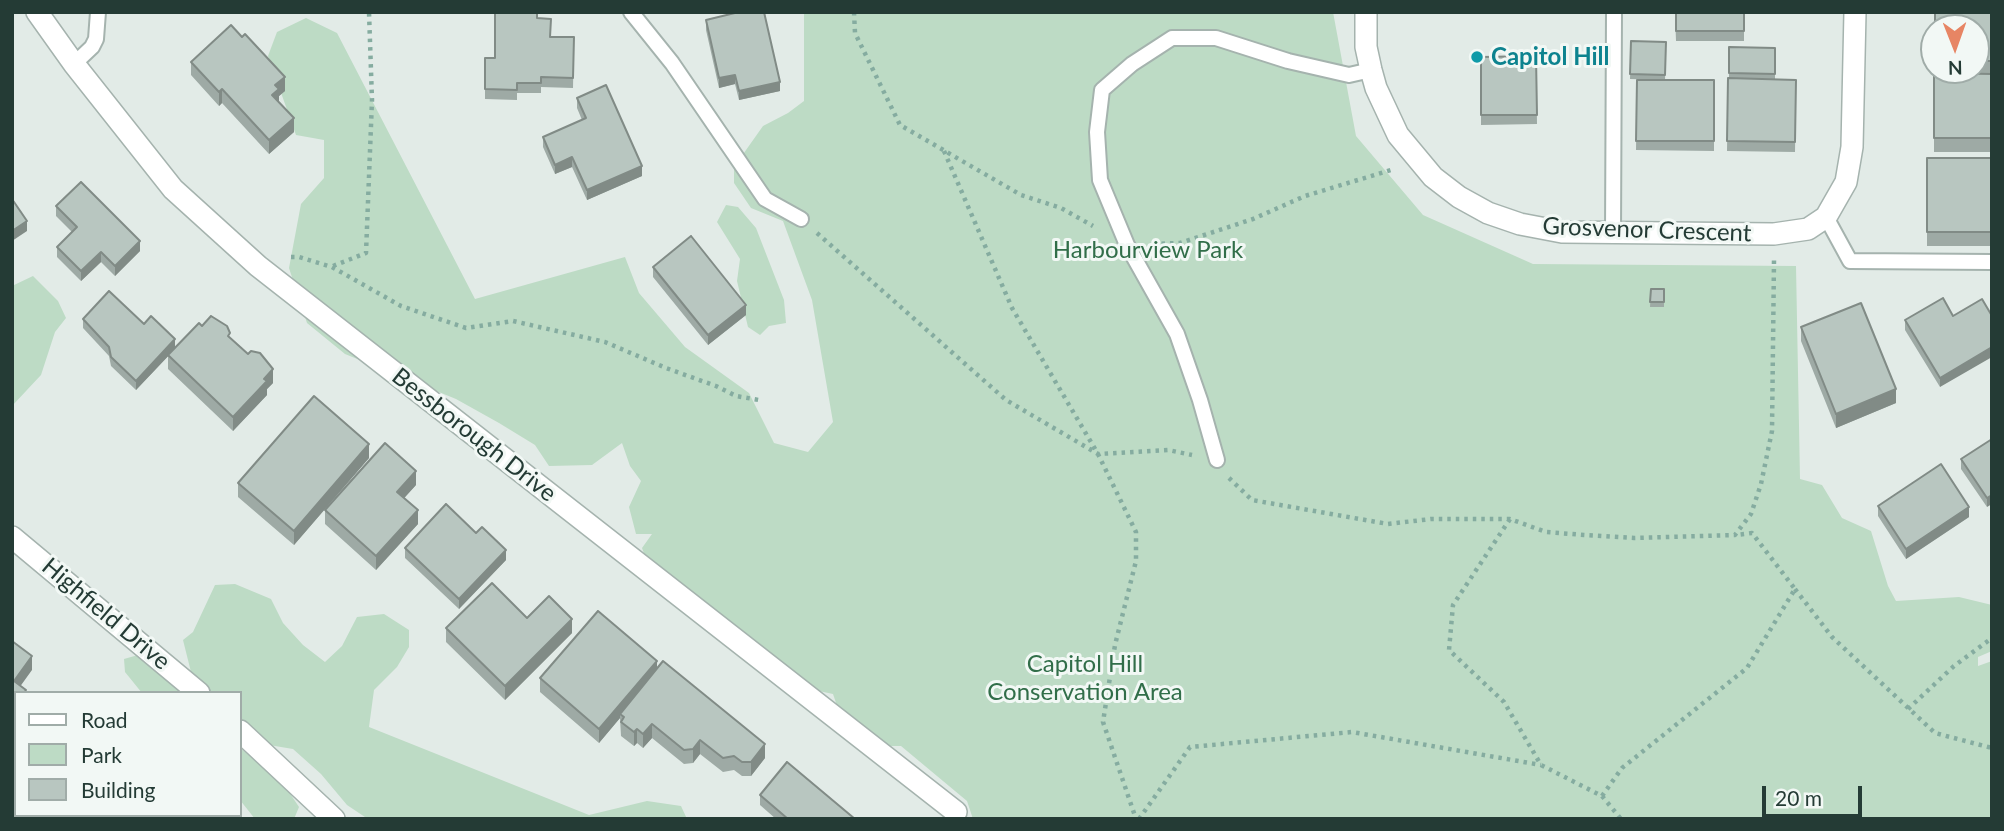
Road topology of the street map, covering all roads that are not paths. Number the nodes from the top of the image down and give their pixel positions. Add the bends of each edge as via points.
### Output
1 (37, 12) edge
2 (98, 12) edge
3 (631, 12) edge
4 (1366, 12) edge
5 (1614, 12) edge
6 (1855, 12) edge
7 (74, 64) junction
8 (1371, 71) junction
9 (1826, 217) junction
10 (801, 219) road end
11 (1613, 233) junction
12 (1992, 262) edge
13 (1217, 460) road end
14 (12, 537) edge
15 (197, 691) edge
16 (242, 733) edge
17 (956, 811) dead end
18 (334, 819) edge

1 - 7 street, Bessborough Drive
2 - 7 lane via 96,39
3 - 10 lane via 672,63 765,199
4 - 8 street, Grosvenor Crescent
5 - 11 lane
6 - 9 street via 1852,147 1846,182
7 - 17 street, Bessborough Drive via 173,189 258,266
8 - 11 street, Grosvenor Crescent via 1398,135 1433,177 1459,197 1520,224 1562,233
8 - 13 lane via 1349,75 1314,69 1216,37 1172,38 1102,90 1097,132 1100,180 1127,244 1177,334
9 - 11 street, Grosvenor Crescent via 1808,229 1774,234
9 - 12 lane via 1850,261
14 - 15 street, Highfield Drive
16 - 18 street

